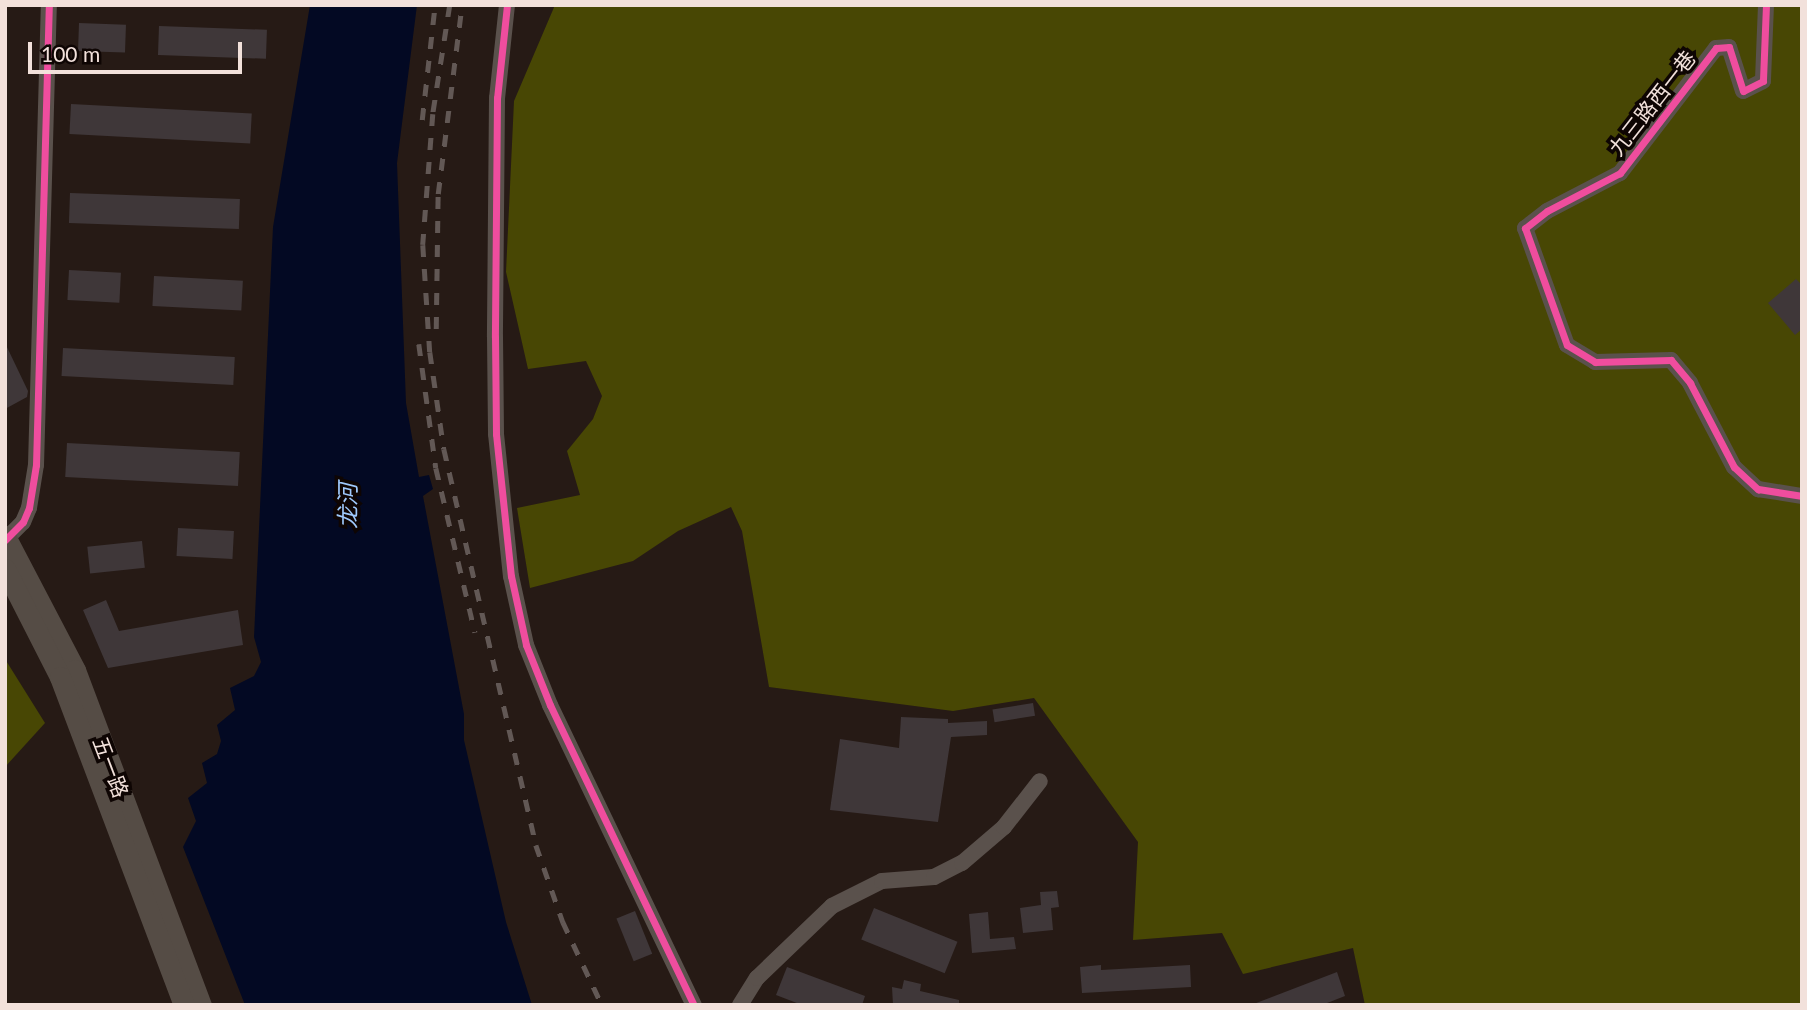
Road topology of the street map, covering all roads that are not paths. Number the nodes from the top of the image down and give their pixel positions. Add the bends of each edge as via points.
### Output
1 (49, 5) edge
2 (507, 5) edge
3 (1766, 5) edge
4 (1802, 496) edge
5 (6, 538) edge
6 (5, 569) edge
7 (1040, 781) dead end
8 (184, 1005) edge
9 (201, 1005) edge
10 (694, 1005) edge
11 (740, 1005) edge

1 - 5 street via 36,465 29,509
2 - 10 street via 497,98 495,337 496,435 511,576 526,645 550,705
3 - 4 street, 九三路西一巷 via 1763,81 1743,92 1729,47 1716,48 1620,173 1547,211 1525,228 1567,345 1595,362 1671,360 1690,383 1734,467 1758,489
5 - 9 main road, 五一路 via 75,670
6 - 8 main road, 五一路 via 64,688
7 - 11 street via 1004,827 962,863 934,877 882,881 832,906 757,978

